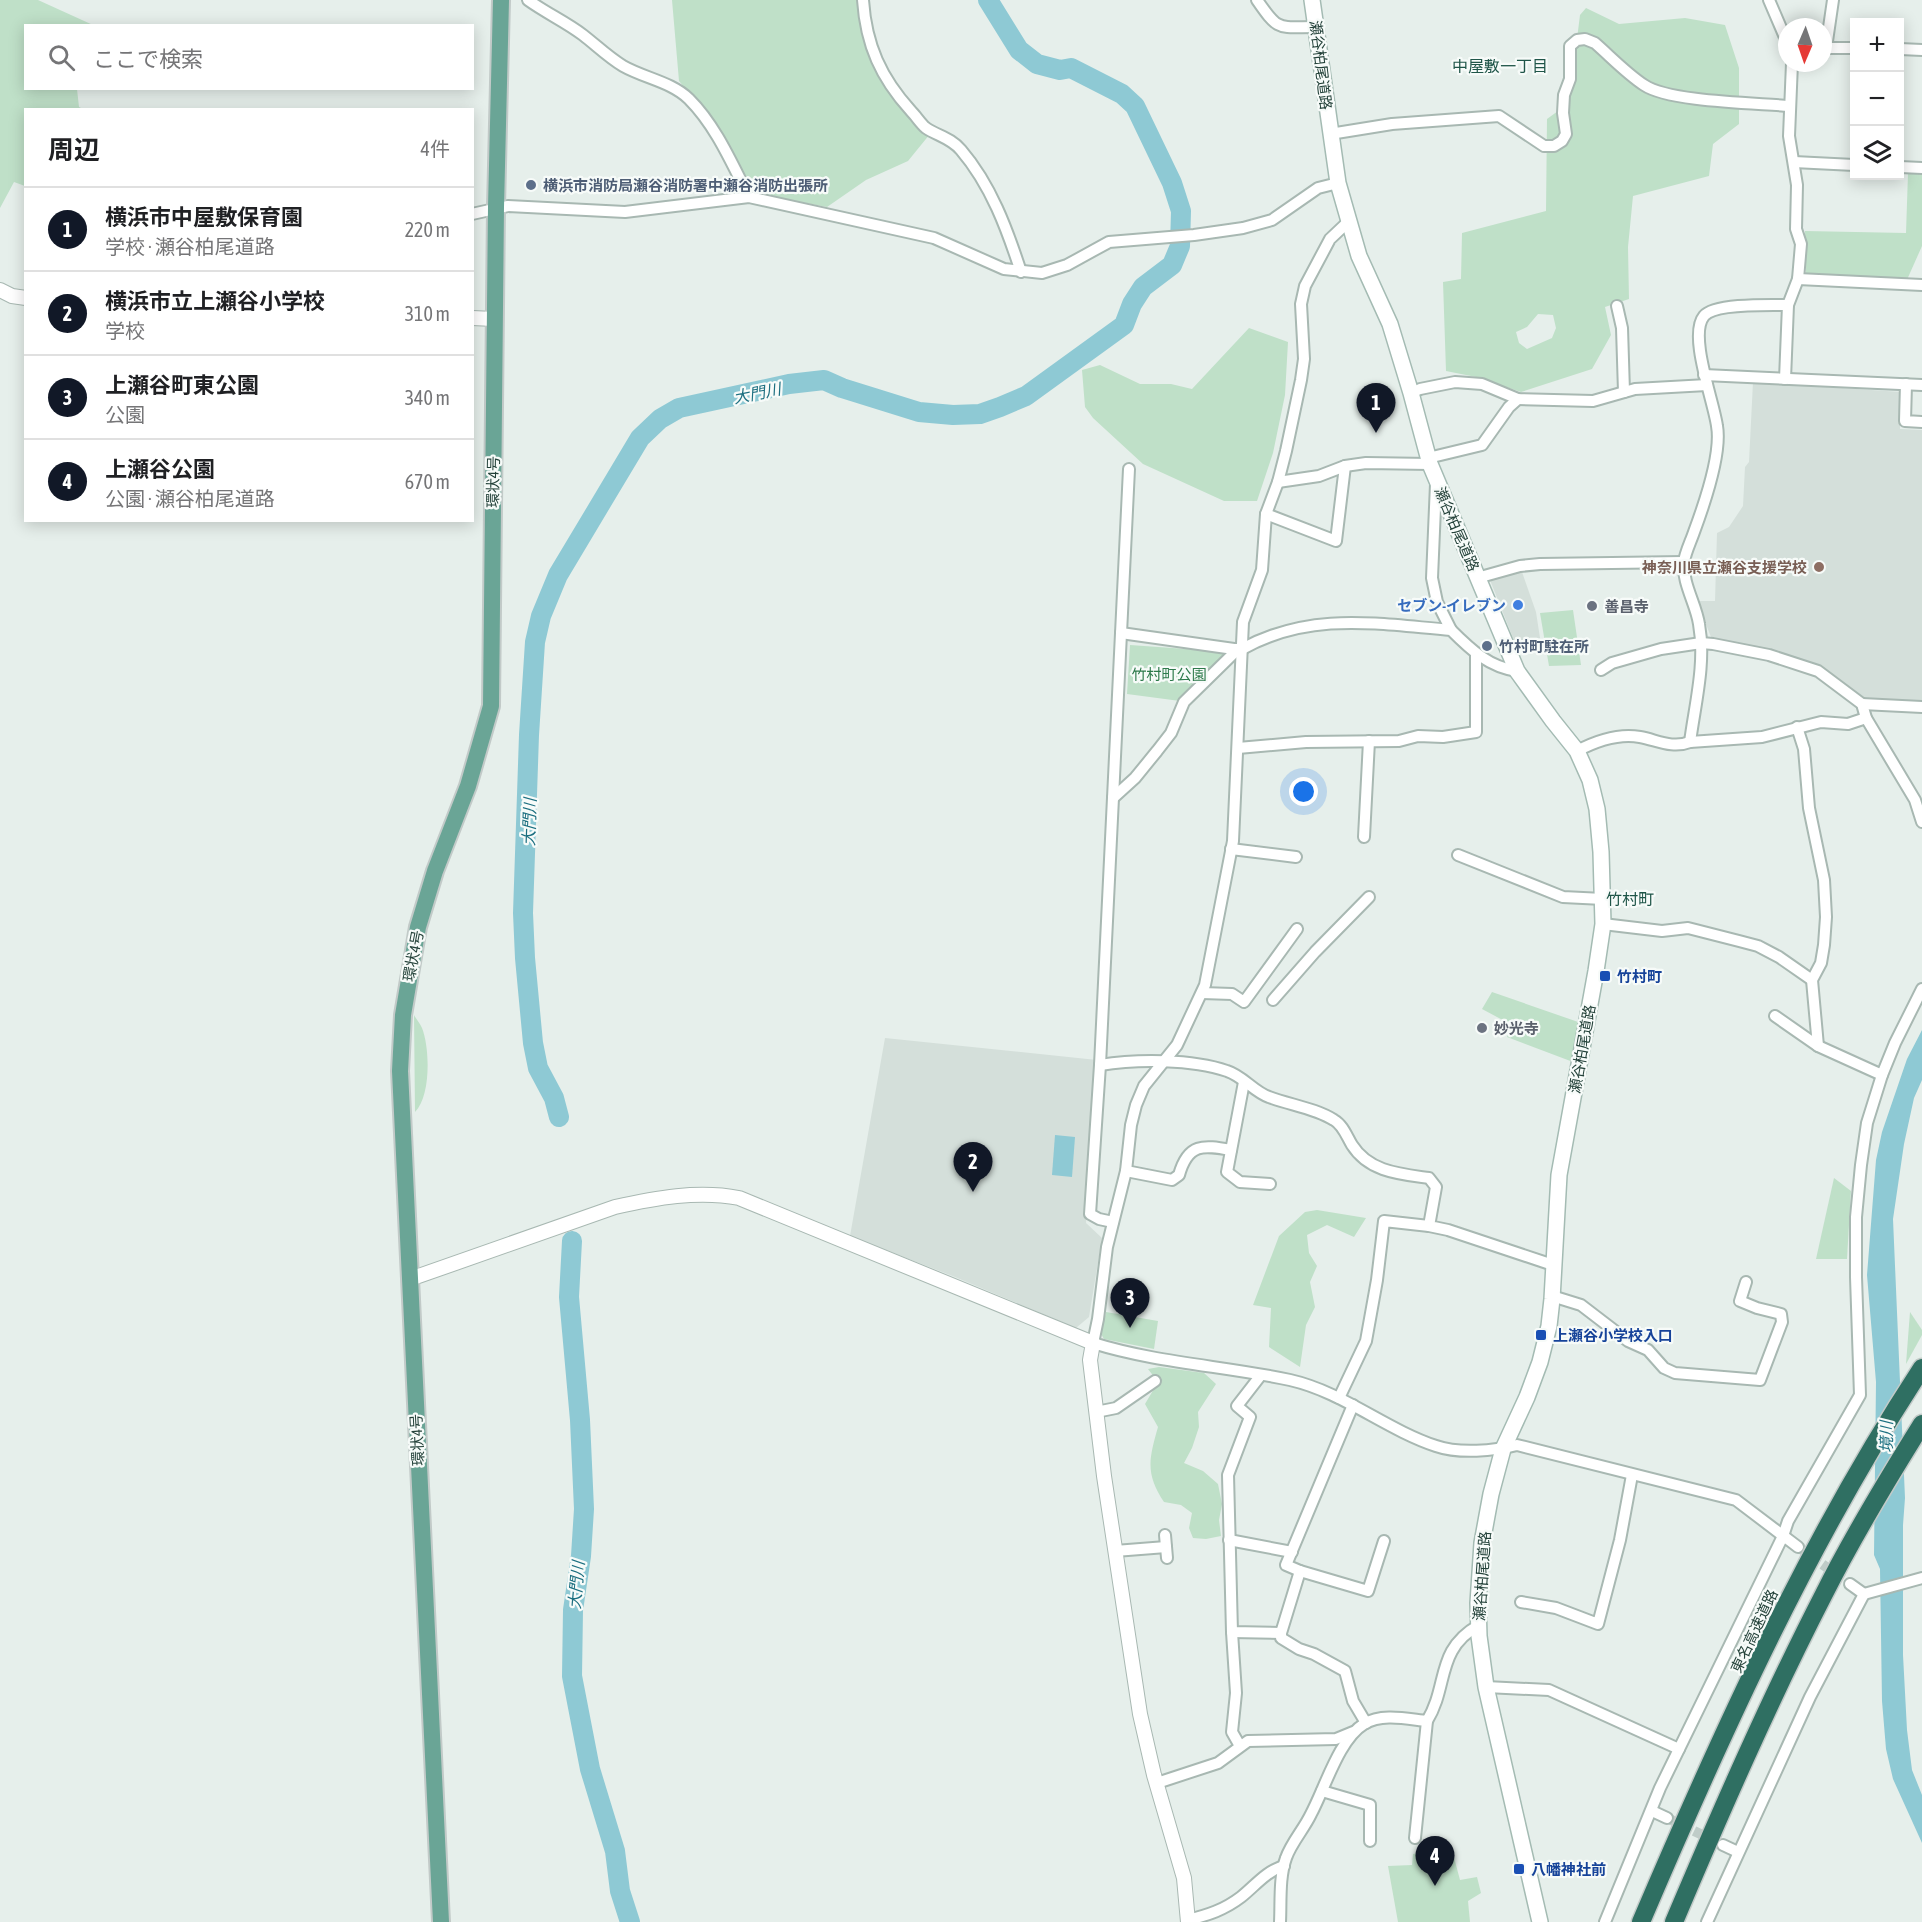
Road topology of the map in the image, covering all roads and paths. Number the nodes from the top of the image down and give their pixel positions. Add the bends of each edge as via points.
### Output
1 (501, 0) edge
2 (528, 0) edge
3 (863, 0) edge
4 (1257, 0) edge
5 (1312, 0) edge
6 (1769, 0) edge
7 (1833, 0) edge
8 (1830, 18) edge
9 (1778, 21) edge
10 (1315, 27) junction
11 (1832, 48) edge
12 (1850, 48) edge
13 (1904, 49) edge
14 (1922, 50) edge
15 (1791, 72) edge
16 (1789, 106) junction
17 (1330, 134) junction
18 (1794, 162) junction
19 (1850, 165) edge
20 (1904, 167) edge
21 (1922, 168) edge
22 (1338, 183) junction
23 (749, 197) junction
24 (496, 207) junction
25 (474, 213) edge
26 (1348, 222) junction
27 (1021, 272) junction
28 (1798, 279) junction
29 (1922, 285) edge
30 (0, 290) edge
31 (24, 298) edge
32 (1788, 305) junction
33 (1617, 306) dead end
34 (474, 318) edge
35 (494, 319) junction
36 (1785, 379) junction
37 (1705, 380) junction
38 (1906, 384) junction
39 (1922, 385) edge
40 (1624, 392) junction
41 (1411, 393) junction
42 (1518, 399) junction
43 (1922, 422) edge
44 (1429, 461) junction
45 (1345, 466) junction
46 (1129, 469) dead end
47 (1436, 479) junction
48 (1278, 482) junction
49 (1266, 514) junction
50 (1684, 562) junction
51 (1477, 578) junction
52 (1451, 630) junction
53 (1121, 633) junction
54 (1701, 643) junction
55 (1242, 649) junction
56 (1476, 654) junction
57 (1517, 670) junction
58 (1601, 670) dead end
59 (1862, 704) junction
60 (1922, 707) edge
61 (1866, 718) junction
62 (1797, 727) junction
63 (1369, 741) junction
64 (1690, 742) junction
65 (1238, 748) junction
66 (1577, 751) junction
67 (1113, 798) junction
68 (1922, 822) edge
69 (1364, 837) dead end
70 (1231, 849) junction
71 (1458, 855) dead end
72 (1296, 857) dead end
73 (1369, 897) dead end
74 (1603, 899) junction
75 (1603, 924) junction
76 (1297, 929) dead end
77 (1812, 980) junction
78 (1922, 989) edge
79 (1202, 993) junction
80 (1273, 1000) dead end
81 (1775, 1016) dead end
82 (1818, 1046) junction
83 (1163, 1062) junction
84 (1100, 1065) junction
85 (1882, 1075) junction
86 (1244, 1082) junction
87 (1231, 1150) junction
88 (1126, 1171) junction
89 (1270, 1185) dead end
90 (1113, 1222) junction
91 (1429, 1226) junction
92 (1553, 1265) junction
93 (410, 1279) junction
94 (1746, 1282) dead end
95 (1552, 1296) junction
96 (1093, 1343) junction
97 (1922, 1368) edge
98 (1261, 1375) junction
99 (1155, 1381) dead end
100 (1339, 1398) junction
101 (1353, 1405) junction
102 (1096, 1412) junction
103 (1922, 1424) edge
104 (1503, 1449) junction
105 (1632, 1474) junction
106 (1783, 1536) junction
107 (1229, 1540) junction
108 (1384, 1541) dead end
109 (1166, 1547) dead end
110 (1798, 1547) tunnel mouth
111 (1115, 1551) junction
112 (1292, 1552) junction
113 (1300, 1571) junction
114 (1597, 1578) dead end
115 (1921, 1580) edge
116 (1609, 1581) junction
117 (1850, 1584) tunnel mouth
118 (1864, 1594) junction
119 (1521, 1602) dead end
120 (1479, 1626) junction
121 (1232, 1632) junction
122 (1281, 1633) junction
123 (1486, 1687) junction
124 (1427, 1720) junction
125 (1366, 1723) junction
126 (1353, 1732) junction
127 (1240, 1746) junction
128 (1679, 1749) junction
129 (1157, 1783) junction
130 (1322, 1791) junction
131 (1652, 1811) junction
132 (1667, 1818) tunnel mouth
133 (1415, 1838) dead end
134 (1370, 1841) dead end
135 (1723, 1845) tunnel mouth
136 (1738, 1852) junction
137 (1284, 1866) junction
138 (1188, 1921) edge
139 (441, 1922) edge
140 (1280, 1922) edge
141 (1540, 1922) edge
142 (1605, 1922) edge
143 (1641, 1922) edge
144 (1674, 1922) edge
145 (1707, 1922) edge

1 - 24 main road, 環状4号
2 - 23 street via 581,33 611,59 678,90 690,100 727,153
3 - 27 street via 864,20 885,79 926,128 960,148 979,174 1007,230
4 - 10 street via 1280,27
5 - 10 main road, 瀬谷柏尾道路
6 - 9 street
7 - 8 street
10 - 17 main road, 瀬谷柏尾道路
11 - 12 street
13 - 14 street
15 - 16 street
16 - 17 street via 1662,93 1645,86 1595,43 1577,39 1570,46 1570,79 1564,95 1566,134 1554,146 1536,142 1499,116 1392,124
16 - 18 street
17 - 22 main road, 瀬谷柏尾道路
18 - 19 street
18 - 28 street via 1801,244
20 - 21 street
22 - 26 main road, 瀬谷柏尾道路
22 - 27 street via 1318,188 1272,220 1243,228 1109,242 1042,273
23 - 24 street via 625,212
23 - 27 street via 934,238 1004,269
24 - 25 street
24 - 35 main road, 環状4号
26 - 41 main road, 瀬谷柏尾道路 via 1390,324
26 - 48 street via 1330,239 1305,286 1301,304 1304,359
28 - 29 street
28 - 32 street
30 - 31 street
32 - 36 street
32 - 37 street via 1711,310 1705,314 1698,331
33 - 40 street via 1622,328
34 - 35 street
35 - 93 main road, 環状4号 via 490,706 477,758 418,927 403,1015 400,1071
36 - 37 street
36 - 38 street
37 - 40 street
37 - 50 street via 1719,442
38 - 39 street
38 - 43 street via 1905,422
40 - 42 street via 1593,401
41 - 42 street via 1455,382 1482,384
41 - 44 main road, 瀬谷柏尾道路
42 - 44 street via 1482,445
44 - 45 street
44 - 47 main road, 瀬谷柏尾道路
45 - 48 street via 1319,476
45 - 49 street via 1336,541
46 - 53 street
47 - 51 main road, 瀬谷柏尾道路
47 - 52 street via 1432,578 1437,602
48 - 49 street
49 - 55 street via 1262,570 1243,622
50 - 51 street via 1540,564
50 - 54 street
51 - 57 main road, 瀬谷柏尾道路
52 - 55 street via 1319,623 1294,628
52 - 56 street
53 - 55 street
53 - 67 street
54 - 58 street via 1632,656
54 - 59 street via 1769,655 1818,671
54 - 64 street
55 - 65 street
55 - 67 street via 1234,652 1184,702 1171,733 1135,778
56 - 57 street via 1506,669
56 - 63 street via 1476,732
57 - 66 main road, 瀬谷柏尾道路
59 - 60 street
59 - 61 street
61 - 62 street via 1848,724 1821,722
61 - 68 street via 1915,800
62 - 64 street via 1762,737
62 - 77 street via 1804,749 1809,808 1825,890 1824,945
63 - 65 street
63 - 69 street
64 - 66 street via 1679,746 1622,736
65 - 70 street
66 - 74 main road, 瀬谷柏尾道路 via 1597,809
67 - 84 street
70 - 72 street
70 - 79 street
71 - 74 street via 1563,897
73 - 80 street
74 - 75 main road, 瀬谷柏尾道路
75 - 77 street via 1662,931 1688,928 1739,940 1779,957
75 - 92 main road, 瀬谷柏尾道路 via 1559,1175
76 - 79 street via 1244,1002 1232,994
77 - 82 street
78 - 85 street
79 - 83 street via 1177,1045
81 - 82 street
82 - 85 street
83 - 84 street via 1131,1060
83 - 86 street via 1228,1071
83 - 88 street via 1144,1086 1136,1106
84 - 90 street via 1090,1214
85 - 106 street via 1867,1124 1856,1217 1860,1395
86 - 87 street
86 - 91 street via 1267,1097 1337,1121 1368,1163 1406,1176 1429,1178 1436,1187
87 - 88 street via 1198,1148 1189,1154 1179,1175 1172,1180
87 - 89 street via 1229,1176 1240,1182
88 - 90 street
90 - 96 street
91 - 92 street
91 - 100 street via 1384,1221 1371,1322
92 - 95 main road, 瀬谷柏尾道路
93 - 96 street via 615,1207 683,1195 728,1196
93 - 139 main road, 環状4号
94 - 95 street via 1740,1301 1781,1314 1782,1322 1760,1380 1675,1373 1581,1305
95 - 104 main road, 瀬谷柏尾道路 via 1540,1362
96 - 98 street via 1122,1352
96 - 102 street via 1090,1360
97 - 143 highway, 東名高速道路 via 1863,1462 1795,1586
98 - 100 street via 1292,1381
98 - 107 street via 1237,1406 1250,1417 1228,1475
99 - 102 street via 1116,1408
100 - 101 street
101 - 104 street via 1437,1447
101 - 112 street
102 - 111 street
103 - 144 highway via 1824,1592
104 - 105 street via 1517,1445
104 - 120 main road, 瀬谷柏尾道路 via 1482,1543
105 - 106 street via 1736,1500
105 - 116 street
106 - 110 street
106 - 128 street
107 - 112 street
107 - 121 street
108 - 113 street via 1368,1591
109 - 111 street
111 - 129 street via 1140,1714
112 - 113 street via 1286,1565
113 - 122 street
114 - 116 street
115 - 118 street
116 - 119 street via 1598,1624 1556,1608
117 - 118 street
118 - 136 street via 1810,1697
120 - 123 main road, 瀬谷柏尾道路
120 - 124 street via 1458,1640
121 - 122 street
121 - 127 street via 1236,1693 1233,1731
122 - 125 street via 1286,1642 1345,1671 1353,1701
123 - 128 street via 1549,1690
123 - 141 main road, 瀬谷柏尾道路
124 - 125 street via 1383,1718
124 - 133 street
125 - 126 street
126 - 127 street via 1336,1739 1248,1741
126 - 130 street
127 - 129 street via 1218,1764
128 - 131 street
129 - 138 street via 1182,1870
130 - 134 street via 1371,1805
130 - 137 street
131 - 132 street
131 - 142 street
135 - 136 street
136 - 145 street
137 - 138 street via 1271,1871 1222,1909
137 - 140 street

